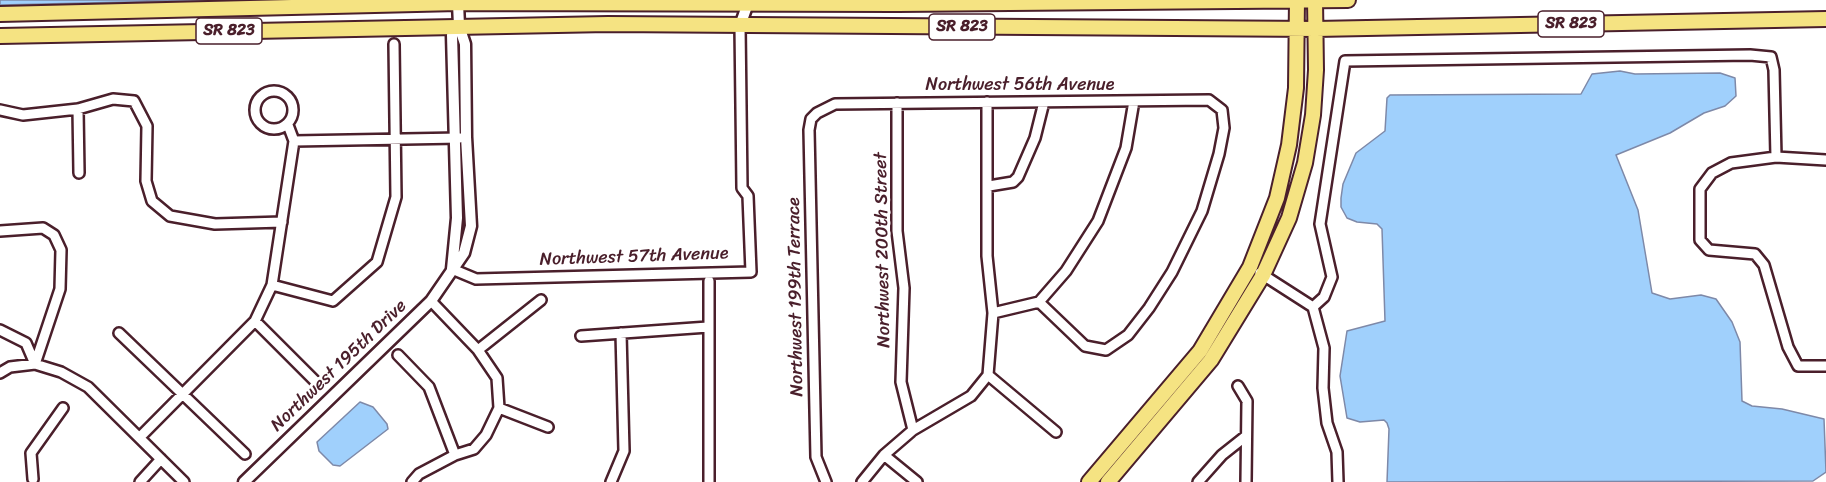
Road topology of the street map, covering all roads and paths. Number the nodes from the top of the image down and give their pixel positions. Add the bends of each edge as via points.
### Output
1 (1297, 0) edge
2 (1315, 0) edge
3 (1348, 0) edge
4 (745, 2) edge
5 (458, 3) junction
6 (0, 14) edge
7 (1826, 19) edge
8 (459, 26) junction
9 (740, 26) junction
10 (1296, 29) junction
11 (1316, 29) junction
12 (0, 36) edge
13 (394, 44) dead end
14 (1134, 101) junction
15 (987, 102) junction
16 (1044, 102) junction
17 (897, 103) junction
18 (78, 109) junction
19 (0, 110) edge
20 (817, 113) joint
21 (288, 125) junction
22 (466, 137) junction
23 (453, 138) junction
24 (397, 140) junction
25 (294, 141) junction
26 (1776, 157) junction
27 (1826, 160) edge
28 (79, 172) dead end
29 (988, 186) junction
30 (282, 222) junction
31 (0, 231) edge
32 (1250, 267) junction
33 (452, 269) junction
34 (1263, 275) junction
35 (709, 281) dead end
36 (272, 285) junction
37 (541, 300) dead end
38 (430, 301) junction
39 (1039, 302) junction
40 (1313, 307) junction
41 (993, 313) junction
42 (255, 321) junction
43 (708, 327) junction
44 (0, 330) edge
45 (119, 333) dead end
46 (621, 333) junction
47 (581, 336) dead end
48 (478, 350) junction
49 (398, 355) dead end
50 (35, 364) junction
51 (1826, 366) edge
52 (0, 373) edge
53 (988, 375) junction
54 (318, 384) dead end
55 (1238, 386) dead end
56 (182, 394) junction
57 (63, 408) dead end
58 (499, 408) junction
59 (548, 427) dead end
60 (913, 430) junction
61 (1056, 432) dead end
62 (140, 436) junction
63 (1246, 436) junction
64 (245, 454) dead end
65 (455, 455) junction
66 (884, 455) junction
67 (161, 459) junction
68 (35, 481) edge
69 (140, 482) edge
70 (183, 482) edge
71 (243, 482) edge
72 (412, 482) edge
73 (611, 482) edge
74 (709, 482) edge
75 (826, 482) edge
76 (862, 482) edge
77 (917, 482) edge
78 (1089, 482) edge
79 (1108, 482) edge
80 (1198, 482) edge
81 (1246, 482) edge
82 (1338, 482) edge

1 - 2 main road, SR 823
1 - 4 main road, SR 823
1 - 10 main road
2 - 3 main road, SR 823
2 - 11 main road
4 - 5 main road, SR 823
4 - 9 street
5 - 6 main road, SR 823
5 - 8 street, Northwest 195th Drive
7 - 11 main road, SR 823
8 - 9 main road, SR 823
8 - 12 main road, SR 823
8 - 22 street, Northwest 195th Drive via 465,44
8 - 23 street, Northwest 195th Drive via 452,35
9 - 10 main road, SR 823
9 - 33 street, Northwest 57th Avenue via 742,188 748,196 751,272 476,279
10 - 11 main road, SR 823
10 - 32 main road via 1296,88 1289,145 1277,198
11 - 34 main road via 1315,89 1305,163 1289,218
13 - 24 street
14 - 16 street, Northwest 56th Avenue
14 - 39 street via 1126,148 1098,221 1066,271
14 - 39 street, Northwest 56th Avenue via 1209,100 1222,110 1223,137 1202,211 1172,273 1149,308 1128,335 1106,350 1085,346
15 - 16 street, Northwest 56th Avenue
15 - 17 street, Northwest 56th Avenue
15 - 29 street
16 - 29 street via 1035,138 1018,177 1012,182
17 - 20 street, Northwest 56th Avenue via 835,104
17 - 60 street, Northwest 200th Street via 897,231 904,288 901,382
18 - 19 street via 22,115
18 - 28 street
18 - 30 street via 113,99 134,101 147,126 146,181 152,201 170,216 215,224
20 - 75 street, Northwest 199th Terrace via 809,130 816,458
21 - 21 street via 270,129 257,120 254,108 260,97 278,92 288,96 292,108
21 - 25 street
22 - 23 street
22 - 33 street, Northwest 195th Drive via 471,226 464,253
23 - 24 street
23 - 33 street, Northwest 195th Drive via 457,218
24 - 25 street
24 - 36 street via 396,197 377,261 333,302
25 - 30 street
26 - 27 street
26 - 40 street via 1771,57 1345,61 1320,224 1332,277 1324,297
26 - 51 street via 1731,163 1712,173 1700,189 1700,240 1709,250 1755,254 1764,265 1788,347 1798,366
29 - 41 street via 987,256
30 - 36 street
31 - 50 street via 44,228 54,234 61,250 60,289
32 - 34 street
32 - 78 main road via 1200,351
33 - 38 street, Northwest 195th Drive
34 - 40 street
34 - 79 main road via 1211,360
35 - 43 street
36 - 42 street
37 - 48 street
38 - 48 street
38 - 71 street, Northwest 195th Drive
39 - 41 street
40 - 82 street via 1324,348 1323,388 1327,423 1337,452
41 - 53 street
42 - 54 street
42 - 56 street
43 - 46 street
43 - 74 street
44 - 50 street via 26,343
45 - 56 street
46 - 47 street
46 - 73 street via 624,451
48 - 58 street via 497,378
49 - 65 street via 429,387
50 - 52 street via 10,367
50 - 62 street via 61,372 88,387
53 - 60 street via 970,396
53 - 61 street
55 - 63 street via 1247,401
56 - 62 street
56 - 64 street
57 - 68 street via 31,453
58 - 59 street
58 - 65 street via 474,449
60 - 66 street
62 - 67 street
63 - 80 street
63 - 81 street
65 - 72 street via 419,474
66 - 76 street
66 - 77 street
67 - 69 street
67 - 70 street

